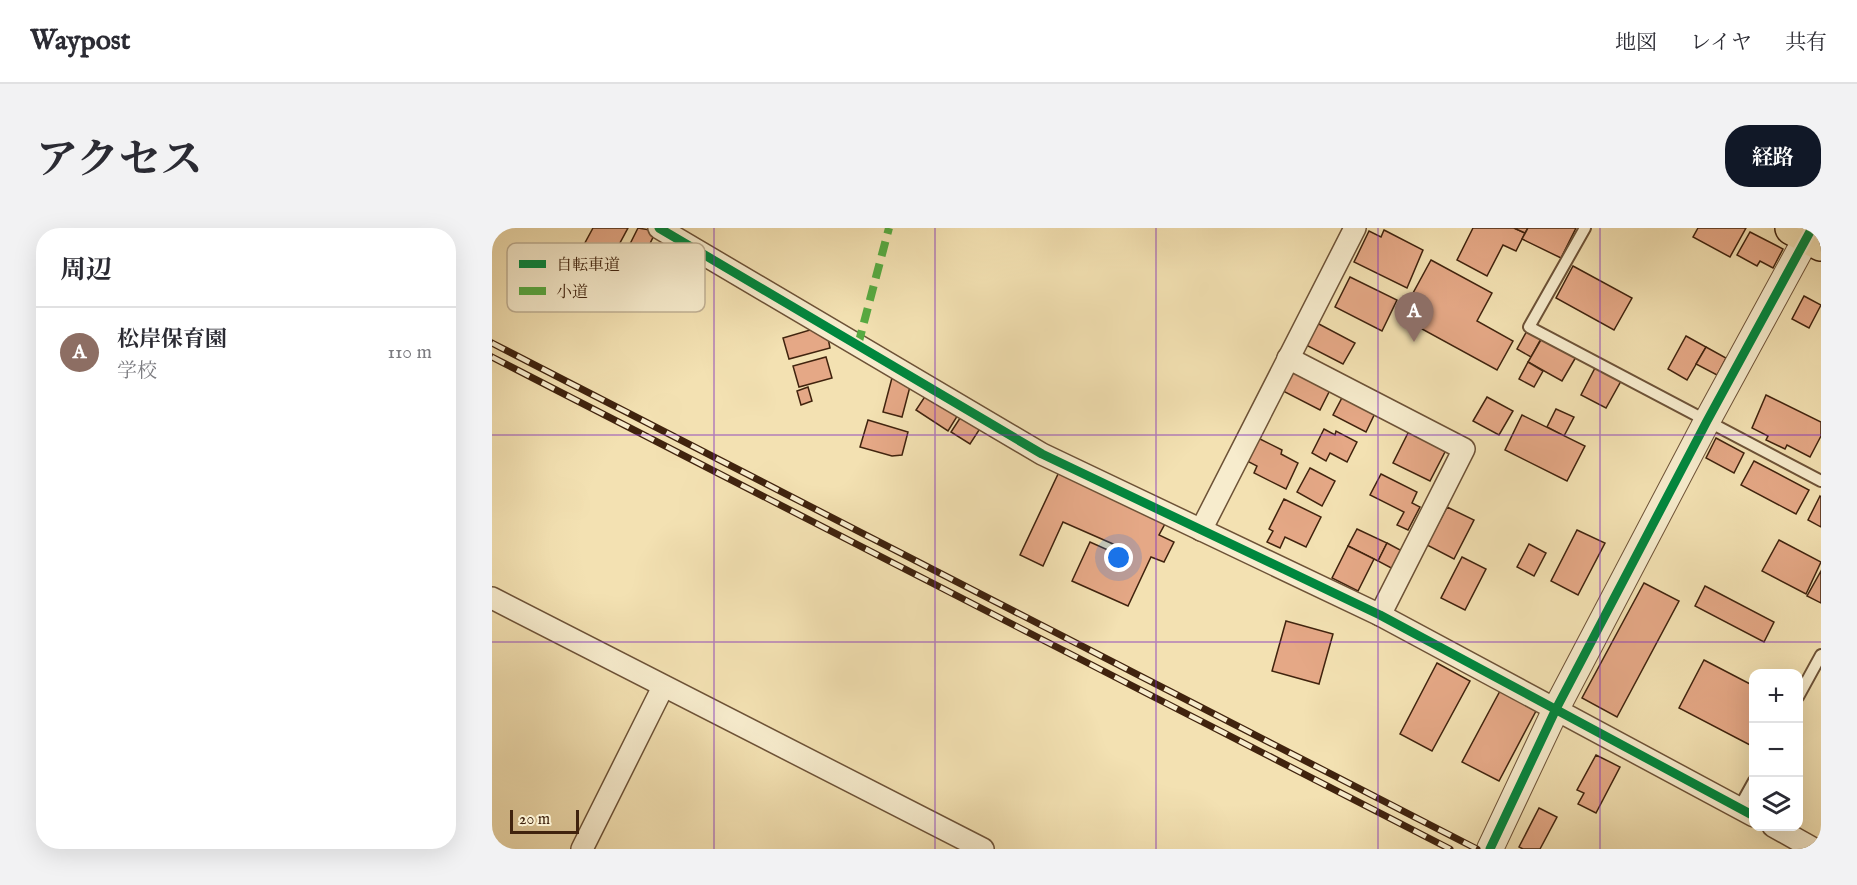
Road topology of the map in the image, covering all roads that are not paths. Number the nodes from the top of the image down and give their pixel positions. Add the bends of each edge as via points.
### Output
1 (660, 228) edge
2 (1355, 228) edge
3 (1585, 228) edge
4 (1808, 234) edge
5 (685, 243) edge
6 (705, 255) edge
7 (1288, 358) junction
8 (1707, 421) junction
9 (1821, 481) edge
10 (1201, 530) junction
11 (492, 598) edge
12 (1380, 615) junction
13 (1821, 656) edge
14 (663, 687) junction
15 (1803, 688) edge
16 (1556, 709) junction
17 (1746, 812) edge
18 (1782, 831) edge
19 (582, 849) edge
20 (983, 849) edge
21 (1490, 849) edge
22 (1814, 849) edge

1 - 5 street
2 - 7 street
3 - 8 lane via 1529,327
4 - 8 street
6 - 10 street via 1042,454
7 - 10 street
7 - 12 street via 1464,449
8 - 9 lane
8 - 16 street
10 - 12 street
11 - 14 street
12 - 16 street
13 - 15 lane
14 - 19 street
14 - 20 street
16 - 17 street
16 - 21 street
18 - 22 street

